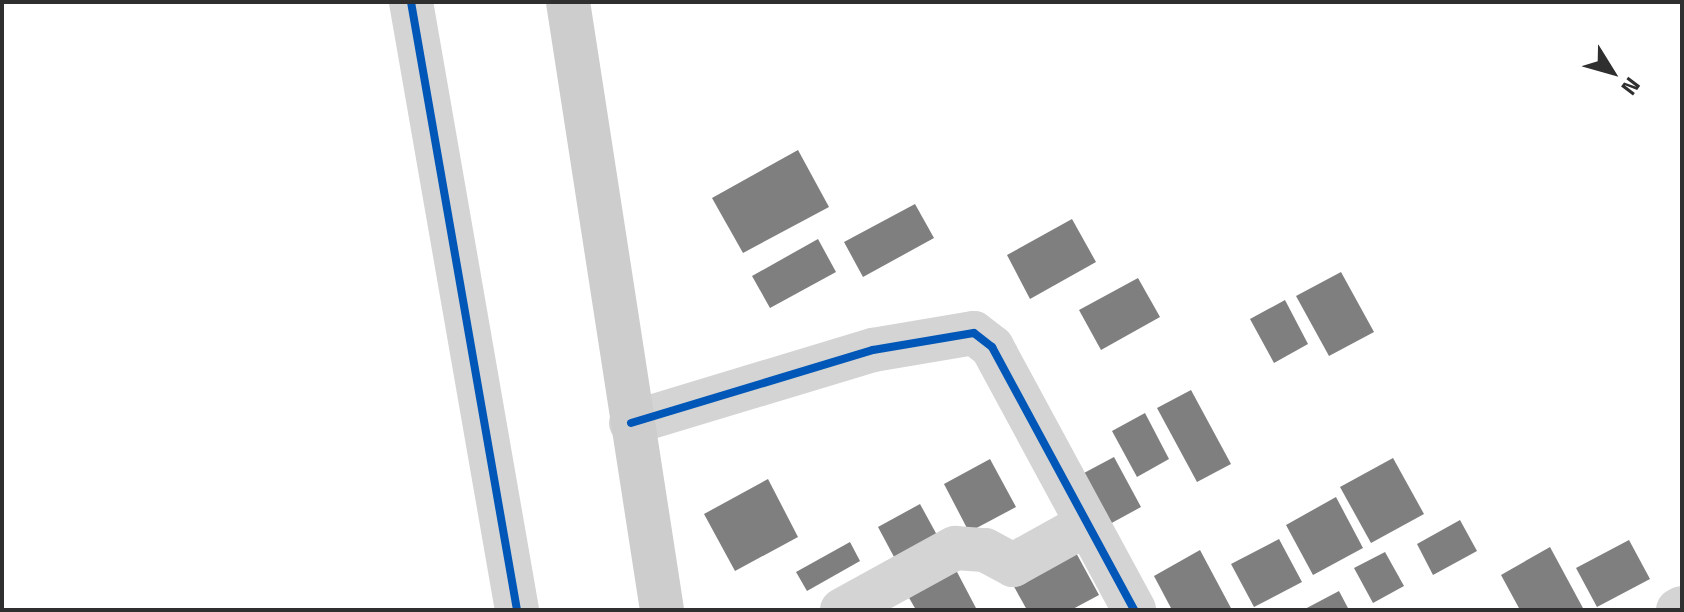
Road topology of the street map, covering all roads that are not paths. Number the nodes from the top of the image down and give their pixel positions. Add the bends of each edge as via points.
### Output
1 (411, 2) edge
2 (568, 2) edge
3 (631, 423) junction
4 (1087, 524) junction
5 (517, 610) edge
6 (662, 610) edge
7 (842, 610) edge
8 (1134, 610) edge

1 - 5 street
2 - 3 main road
3 - 4 street via 873,350 974,333 992,347
3 - 6 main road
4 - 7 street via 1013,565 985,550 955,548
4 - 8 street

